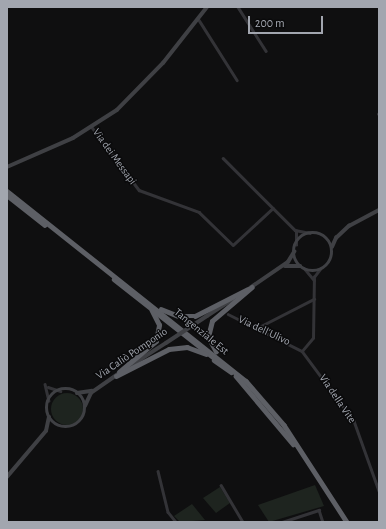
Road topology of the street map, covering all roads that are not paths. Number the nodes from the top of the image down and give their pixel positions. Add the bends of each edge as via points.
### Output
1 (207, 7) edge
2 (238, 7) edge
3 (199, 20) junction
4 (266, 51) dead end
5 (237, 80) dead end
6 (91, 126) junction
7 (223, 158) dead end
8 (7, 166) edge
9 (7, 192) edge
10 (7, 196) edge
11 (274, 208) junction
12 (379, 210) edge
13 (296, 230) junction
14 (310, 233) junction
15 (324, 236) junction
16 (338, 236) junction
17 (296, 245) junction
18 (294, 251) junction
19 (332, 252) junction
20 (302, 267) junction
21 (280, 268) junction
22 (320, 269) junction
23 (314, 282) junction
24 (250, 288) junction
25 (128, 290) junction
26 (134, 291) junction
27 (314, 299) junction
28 (228, 314) dead end
29 (257, 328) junction
30 (302, 351) junction
31 (231, 372) junction
32 (237, 373) junction
33 (115, 376) junction
34 (95, 390) junction
35 (60, 391) junction
36 (76, 393) junction
37 (49, 401) junction
38 (85, 408) junction
39 (49, 415) junction
40 (60, 426) junction
41 (46, 430) junction
42 (158, 472) dead end
43 (7, 477) edge
44 (221, 485) dead end
45 (379, 491) edge
46 (176, 522) edge
47 (243, 522) edge
48 (282, 522) edge
49 (323, 522) edge
50 (344, 522) edge
51 (347, 522) edge

1 - 3 street
2 - 4 street
3 - 5 street
3 - 6 street via 132,95
6 - 8 street via 62,143
6 - 11 street, Via dei Messapi via 137,189 199,212 233,245
7 - 11 street
9 - 26 highway, Tangenziale Est
10 - 25 highway, Tangenziale Est
11 - 13 street
12 - 16 street
13 - 14 street
13 - 17 street
14 - 15 street
14 - 17 street
15 - 16 street
15 - 19 street
16 - 19 street
17 - 18 street, Via Caliò Pomponio
18 - 20 street
18 - 21 street, Via Caliò Pomponio
19 - 22 street via 329,262
20 - 21 street, Via Caliò Pomponio
20 - 22 street, Via Caliò Pomponio
20 - 23 street
21 - 24 street, Via Caliò Pomponio
22 - 23 street
23 - 27 street
24 - 26 highway via 189,316 168,313
24 - 32 highway via 215,318 209,329 213,349
24 - 33 street, Via Caliò Pomponio, bridge
25 - 31 highway, Tangenziale Est
25 - 33 highway via 155,316 158,333 153,344
26 - 32 highway, Tangenziale Est
27 - 29 street
27 - 30 street via 313,338
28 - 29 street, Via dell'Ulivo
29 - 30 street, Via dell'Ulivo
30 - 45 street, Via della Vite via 354,421
31 - 33 highway via 203,352 180,347 164,351
31 - 50 highway, Tangenziale Est via 277,422
32 - 51 highway, Tangenziale Est via 284,425
33 - 34 street, Via Caliò Pomponio
34 - 36 street, Via Caliò Pomponio
34 - 38 street, Via Caliò Pomponio
35 - 36 street, Via Caliò Pomponio
35 - 37 street
35 - 37 street via 45,384
36 - 38 street
37 - 39 street
38 - 40 street, Via Caliò Pomponio via 75,425
39 - 40 street
39 - 41 street
40 - 41 street, Via Caliò Pomponio
41 - 43 street
42 - 46 street via 168,512
44 - 47 street
48 - 49 street via 319,510

